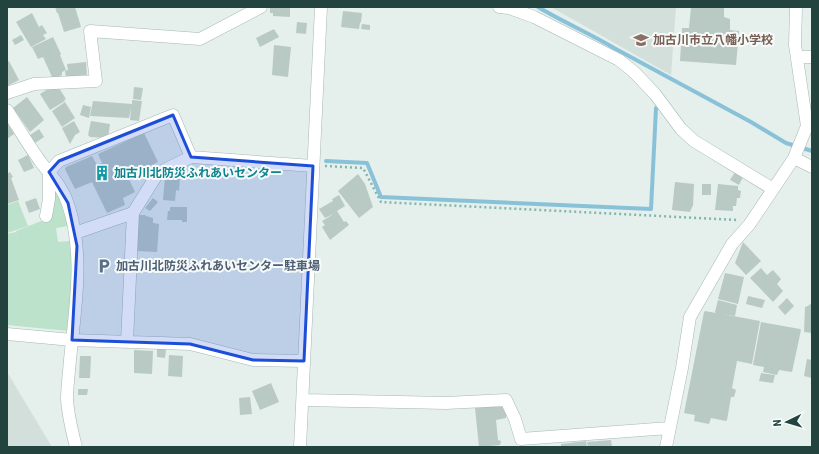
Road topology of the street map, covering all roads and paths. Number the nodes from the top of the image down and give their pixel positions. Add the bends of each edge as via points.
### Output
1 (261, 7) edge
2 (321, 7) edge
3 (499, 7) edge
4 (796, 7) edge
5 (797, 56) junction
6 (812, 57) edge
7 (7, 93) edge
8 (7, 110) edge
9 (191, 157) junction
10 (794, 158) junction
11 (313, 166) junction
12 (812, 167) edge
13 (49, 172) junction
14 (773, 189) junction
15 (133, 213) junction
16 (46, 216) dead end
17 (749, 225) junction
18 (75, 233) junction
19 (7, 334) edge
20 (72, 340) junction
21 (127, 342) junction
22 (304, 361) junction
23 (303, 400) junction
24 (669, 428) junction
25 (522, 443) edge
26 (76, 447) edge
27 (300, 447) edge
28 (666, 447) edge

1 - 7 street via 200,39 90,31 96,81 34,84
2 - 11 street
3 - 14 street via 534,17 619,60 650,89 690,137
4 - 5 street
5 - 6 street
5 - 10 street via 807,126
8 - 13 street
9 - 11 street
9 - 13 street via 173,115 59,161
9 - 15 street via 158,173
10 - 12 street
10 - 14 street
11 - 17 path via 363,168 381,202 737,220
11 - 22 street
13 - 16 street
13 - 18 street via 68,203
14 - 17 street
15 - 18 street
15 - 21 street
17 - 24 street via 732,244 690,317
18 - 20 street via 78,259
19 - 20 street
20 - 21 street
20 - 26 street via 67,398
21 - 22 street via 190,344 253,360
22 - 23 street
23 - 25 street via 446,403 506,400
23 - 27 street
24 - 25 street
24 - 28 street

